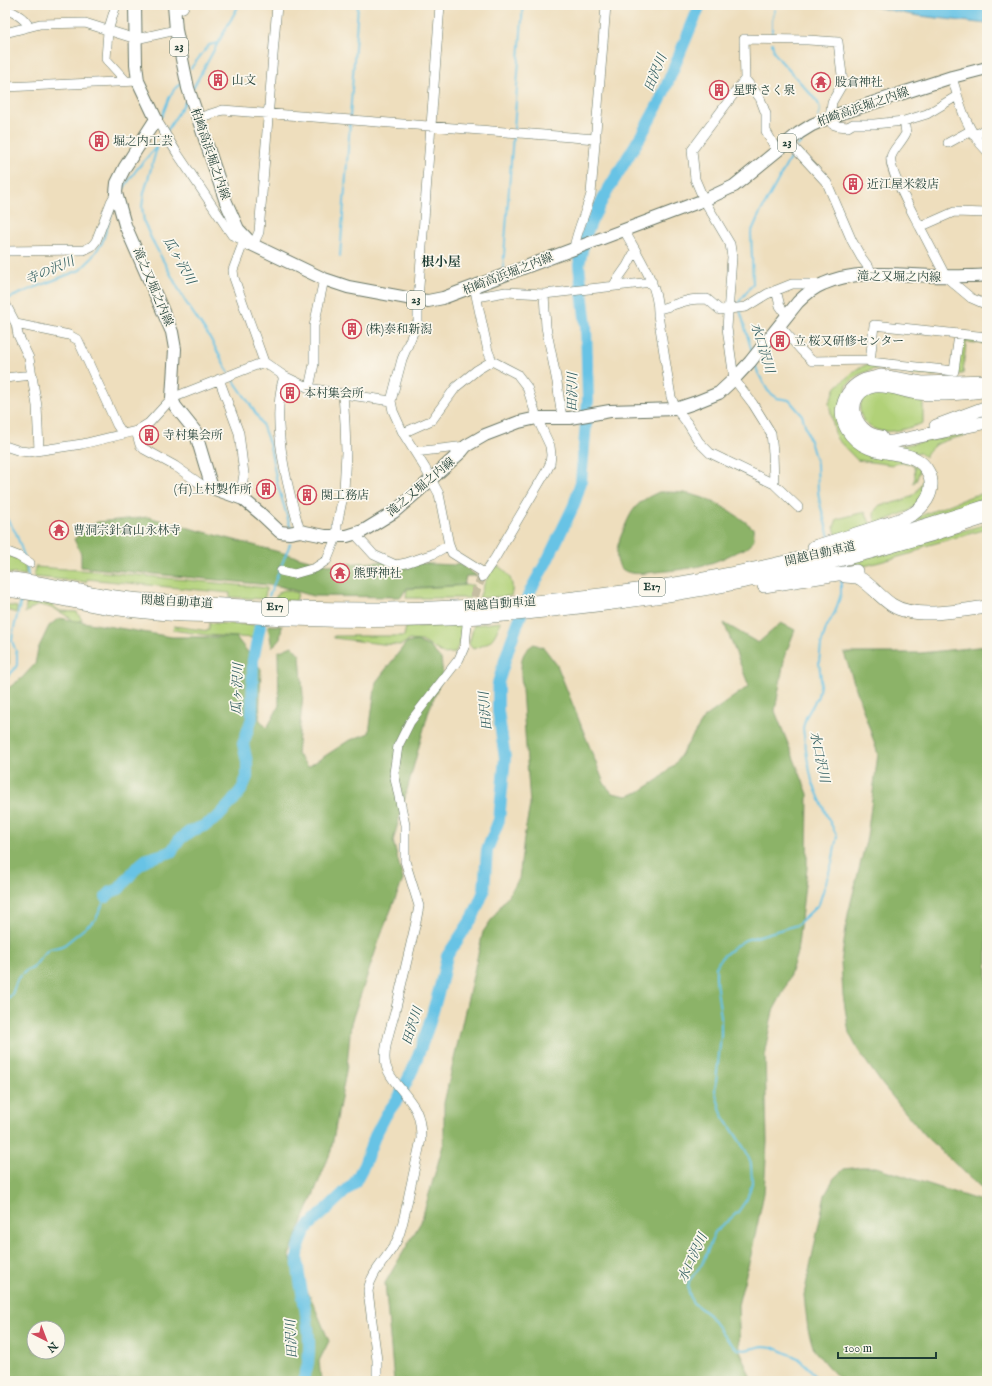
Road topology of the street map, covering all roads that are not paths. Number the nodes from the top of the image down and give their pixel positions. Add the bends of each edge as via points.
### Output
1 (116, 5) edge
2 (134, 5) edge
3 (185, 5) edge
4 (277, 5) edge
5 (440, 5) edge
6 (606, 5) edge
7 (174, 8) edge
8 (5, 9) edge
9 (28, 26) junction
10 (176, 30) junction
11 (108, 31) junction
12 (5, 33) edge
13 (136, 39) junction
14 (987, 68) edge
15 (952, 78) junction
16 (745, 79) junction
17 (126, 81) junction
18 (138, 81) junction
19 (5, 87) edge
20 (957, 96) junction
21 (269, 114) junction
22 (198, 118) junction
23 (830, 118) junction
24 (156, 119) junction
25 (904, 121) junction
26 (431, 127) junction
27 (987, 130) edge
28 (972, 133) junction
29 (596, 139) junction
30 (789, 142) junction
31 (948, 143) dead end
32 (777, 151) junction
33 (987, 151) edge
34 (116, 193) junction
35 (704, 200) junction
36 (987, 212) edge
37 (920, 227) junction
38 (624, 230) junction
39 (253, 245) junction
40 (576, 248) junction
41 (5, 251) edge
42 (635, 251) junction
43 (874, 275) junction
44 (987, 275) edge
45 (946, 277) junction
46 (324, 279) junction
47 (652, 282) junction
48 (822, 284) junction
49 (613, 286) junction
50 (776, 290) junction
51 (475, 292) junction
52 (544, 294) junction
53 (418, 300) junction
54 (6, 305) edge
55 (987, 305) edge
56 (658, 309) junction
57 (728, 310) junction
58 (787, 316) junction
59 (16, 324) junction
60 (779, 325) junction
61 (959, 335) junction
62 (987, 337) edge
63 (870, 360) junction
64 (492, 361) junction
65 (264, 362) junction
66 (32, 375) junction
67 (284, 376) junction
68 (5, 378) edge
69 (219, 379) junction
70 (734, 379) junction
71 (865, 380) junction
72 (987, 381) edge
73 (309, 388) junction
74 (987, 390) edge
75 (343, 394) junction
76 (172, 398) junction
77 (391, 401) junction
78 (987, 407) edge
79 (676, 409) junction
80 (987, 416) edge
81 (537, 418) junction
82 (566, 418) junction
83 (987, 422) edge
84 (922, 430) junction
85 (136, 431) junction
86 (403, 433) junction
87 (123, 434) junction
88 (5, 446) edge
89 (466, 446) junction
90 (39, 450) junction
91 (415, 452) junction
92 (431, 480) junction
93 (774, 484) junction
94 (212, 488) junction
95 (240, 498) junction
96 (987, 506) edge
97 (798, 507) dead end
98 (987, 517) edge
99 (300, 531) junction
100 (355, 534) junction
101 (337, 535) junction
102 (449, 545) junction
103 (853, 546) junction
104 (5, 551) edge
105 (26, 561) dead end
106 (815, 562) junction
107 (281, 571) dead end
108 (7, 584) edge
109 (555, 605) junction
110 (987, 606) edge
111 (467, 625) dead end
112 (377, 1381) edge

1 - 11 street
2 - 13 main road
3 - 7 street via 183,8
4 - 21 street
5 - 26 street
6 - 29 street
7 - 10 main road, 柏崎高浜堀之内線 / 23
8 - 9 street via 23,19
9 - 11 street via 85,23
9 - 12 street
10 - 13 street
10 - 22 main road, 柏崎高浜堀之内線 / 23
11 - 13 street
11 - 17 street via 106,60
13 - 18 main road
14 - 15 main road, 柏崎高浜堀之内線 / 23
15 - 20 street
15 - 23 main road, 柏崎高浜堀之内線 / 23
16 - 23 street via 744,39 838,42 843,83 832,102
16 - 32 street via 760,98 766,114 766,131
16 - 35 street via 692,150 695,179
17 - 18 street
17 - 19 street
18 - 24 main road
20 - 25 street via 927,114
20 - 28 street
21 - 22 street via 223,110
21 - 26 street
21 - 39 street via 259,232
22 - 39 main road, 柏崎高浜堀之内線 / 23 via 226,202 238,229
23 - 25 street via 832,124 838,126
23 - 30 main road, 柏崎高浜堀之内線 / 23 via 812,125
24 - 34 main road via 125,167
24 - 39 street via 232,235
25 - 37 street via 906,133 890,159 894,174
26 - 29 street
26 - 53 street
27 - 28 street
28 - 31 street
28 - 33 street
29 - 40 street via 591,194 576,234
30 - 32 main road, 柏崎高浜堀之内線 / 23
30 - 43 street via 827,183 852,241
32 - 35 main road, 柏崎高浜堀之内線 / 23 via 734,186
34 - 41 street via 96,241 89,248
34 - 76 main road, 滝之又堀之内線 via 125,225 172,332 175,349
35 - 38 main road, 柏崎高浜堀之内線 / 23
35 - 57 street via 730,244 732,257
36 - 37 street via 954,212
37 - 45 street
38 - 40 main road, 柏崎高浜堀之内線 / 23
38 - 42 street
39 - 46 main road, 柏崎高浜堀之内線 / 23
39 - 65 street via 242,246 233,270
40 - 51 main road, 柏崎高浜堀之内線 / 23
42 - 47 street
42 - 49 street
43 - 45 main road, 滝之又堀之内線 via 912,274
43 - 48 main road, 滝之又堀之内線 via 856,275
44 - 45 main road, 滝之又堀之内線
45 - 55 street via 972,298
46 - 53 main road, 柏崎高浜堀之内線 / 23 via 348,287
46 - 73 street via 314,326 314,364
47 - 49 street
47 - 56 street
48 - 50 street via 792,284
48 - 58 main road, 滝之又堀之内線 via 798,302
49 - 52 street
50 - 57 street via 746,307
50 - 58 street via 780,306
51 - 52 street
51 - 53 main road, 柏崎高浜堀之内線 / 23 via 428,301
51 - 64 street
52 - 82 street via 546,327 556,382
53 - 77 street via 418,321 402,359
54 - 59 street
56 - 57 street via 691,300 707,299 720,310
56 - 79 street via 669,388
57 - 70 street via 727,328
58 - 60 main road, 滝之又堀之内線
59 - 66 street via 18,335 29,358
59 - 87 street via 70,335 78,340
60 - 63 street via 812,361
60 - 70 main road, 滝之又堀之内線
61 - 62 street
61 - 63 street via 874,325
61 - 63 street via 954,371
64 - 81 street via 522,378
64 - 86 street via 456,387 432,420
65 - 67 street
65 - 69 street
66 - 68 street
66 - 90 street via 37,406
67 - 73 street
67 - 99 street via 278,420 287,486
69 - 76 street
69 - 95 street via 239,433 244,474
70 - 79 main road, 滝之又堀之内線 via 719,393
70 - 93 street via 771,433
71 - 72 highway via 881,376 922,383
71 - 83 highway via 851,396 848,415 852,427 865,440 892,442
71 - 103 highway via 852,387 844,402 843,419 848,430 867,447 918,460 929,474 931,488 928,498 914,513
73 - 75 street
74 - 84 highway via 929,394 875,386 863,391 855,401 855,418 867,433 884,437
75 - 77 street
75 - 101 street via 346,460 344,491 336,525
76 - 85 street via 148,423
76 - 94 main road via 194,431
77 - 86 street
78 - 84 highway
79 - 82 main road, 滝之又堀之内線 via 605,412
79 - 93 street via 710,453
80 - 84 highway
81 - 82 main road, 滝之又堀之内線
81 - 89 main road, 滝之又堀之内線 via 485,435
81 - 102 street via 550,446 550,464 483,575 452,553
85 - 87 street
85 - 94 street via 140,445 144,449 175,466 202,486
86 - 91 street
87 - 90 street via 82,444
88 - 90 street via 20,451
89 - 91 street
89 - 92 main road, 滝之又堀之内線
91 - 92 street
92 - 100 main road, 滝之又堀之内線 via 394,512
92 - 102 street via 439,494
93 - 97 street
94 - 95 main road, 滝之又堀之内線
95 - 99 main road, 滝之又堀之内線 via 280,532
96 - 103 highway, 関越自動車道 / E17
98 - 103 highway, 関越自動車道 / E17 via 912,541
99 - 101 main road, 滝之又堀之内線 via 325,536
100 - 101 main road, 滝之又堀之内線
100 - 102 street via 374,556 396,565 433,554
101 - 107 street via 327,560 315,568 294,574
103 - 106 highway
103 - 106 highway, 関越自動車道 / E17
104 - 105 street
106 - 109 highway, 関越自動車道 / E17 via 680,594 588,607
106 - 109 highway, 関越自動車道 / E17 via 772,559 748,570
106 - 110 highway via 837,575 857,574 892,605 903,611 924,613
108 - 109 highway, 関越自動車道 / E17 via 39,589 124,610 292,619 449,619
111 - 112 street via 460,659 410,722 398,746 394,773 405,825 405,861 419,906 385,1062 394,1081 417,1111 421,1126 398,1238 369,1283

